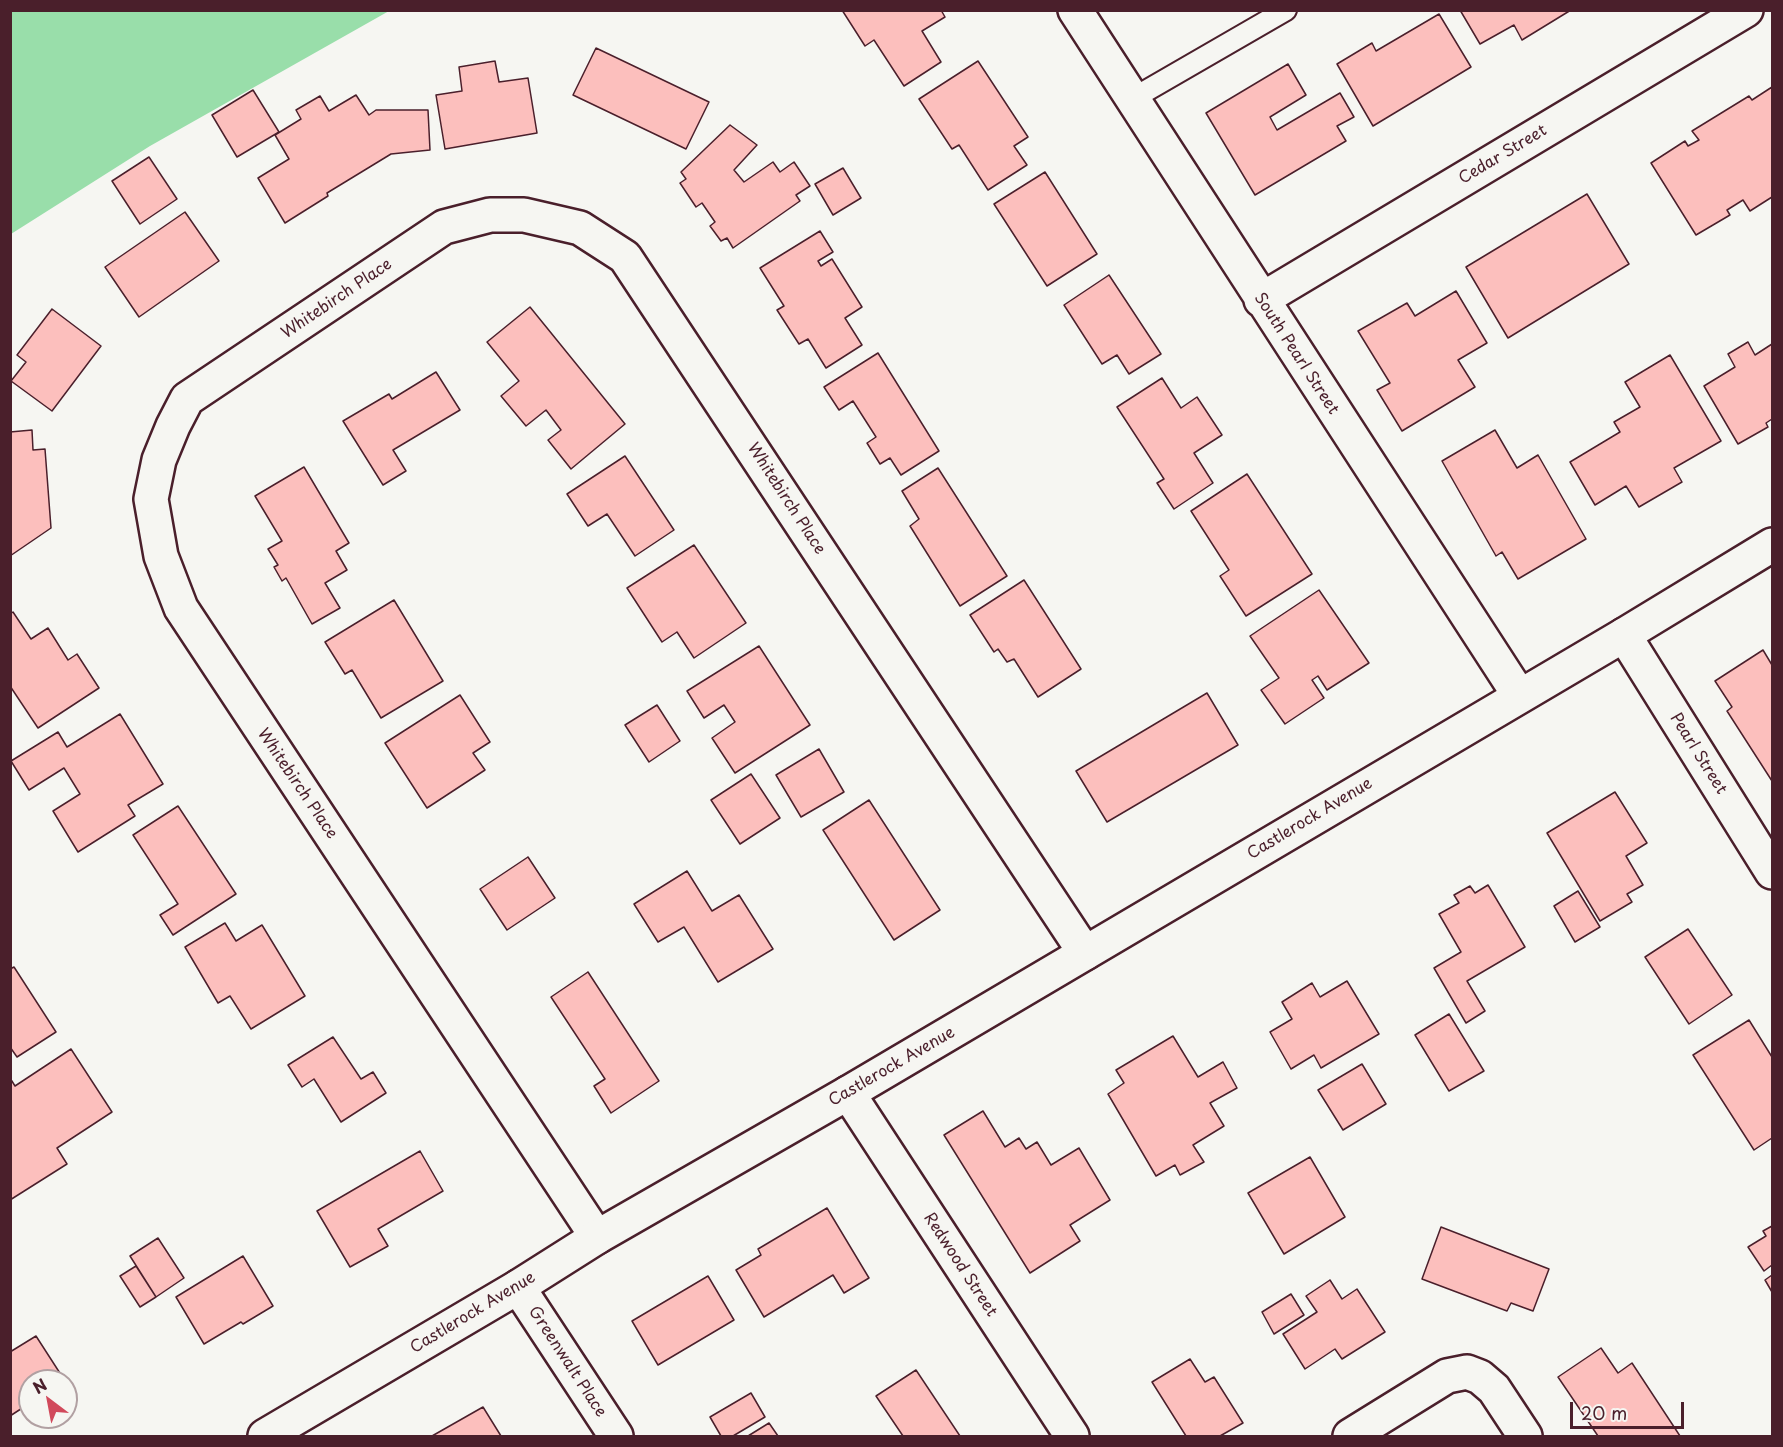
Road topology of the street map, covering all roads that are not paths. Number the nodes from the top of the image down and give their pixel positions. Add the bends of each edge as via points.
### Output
1 (1075, 10) edge
2 (1286, 10) edge
3 (1746, 10) edge
4 (1132, 99) junction
5 (1261, 300) junction
6 (1773, 545) edge
7 (1624, 635) junction
8 (1519, 695) junction
9 (1773, 873) edge
10 (1085, 953) junction
11 (848, 1093) junction
12 (597, 1238) junction
13 (518, 1287) junction
14 (265, 1437) edge
15 (616, 1437) edge
16 (1072, 1437) edge
17 (1350, 1437) edge
18 (1525, 1437) edge

1 - 4 street, South Pearl Street
2 - 4 lane
3 - 5 street, Cedar Street
4 - 5 street, South Pearl Street
5 - 8 street, South Pearl Street
6 - 7 street
7 - 8 street, Castlerock Avenue
7 - 9 street, Pearl Street
8 - 10 street, Castlerock Avenue
10 - 11 street, Castlerock Avenue
10 - 12 street, Whitebirch Place via 625,257 580,228 524,215 489,215 444,227 187,399 159,460 151,499 161,556 181,608
11 - 12 street, Castlerock Avenue
11 - 16 street, Redwood Street
12 - 13 street, Castlerock Avenue
13 - 14 street, Castlerock Avenue
13 - 15 street, Greenwalt Place
17 - 18 street via 1447,1376 1467,1372 1494,1389

